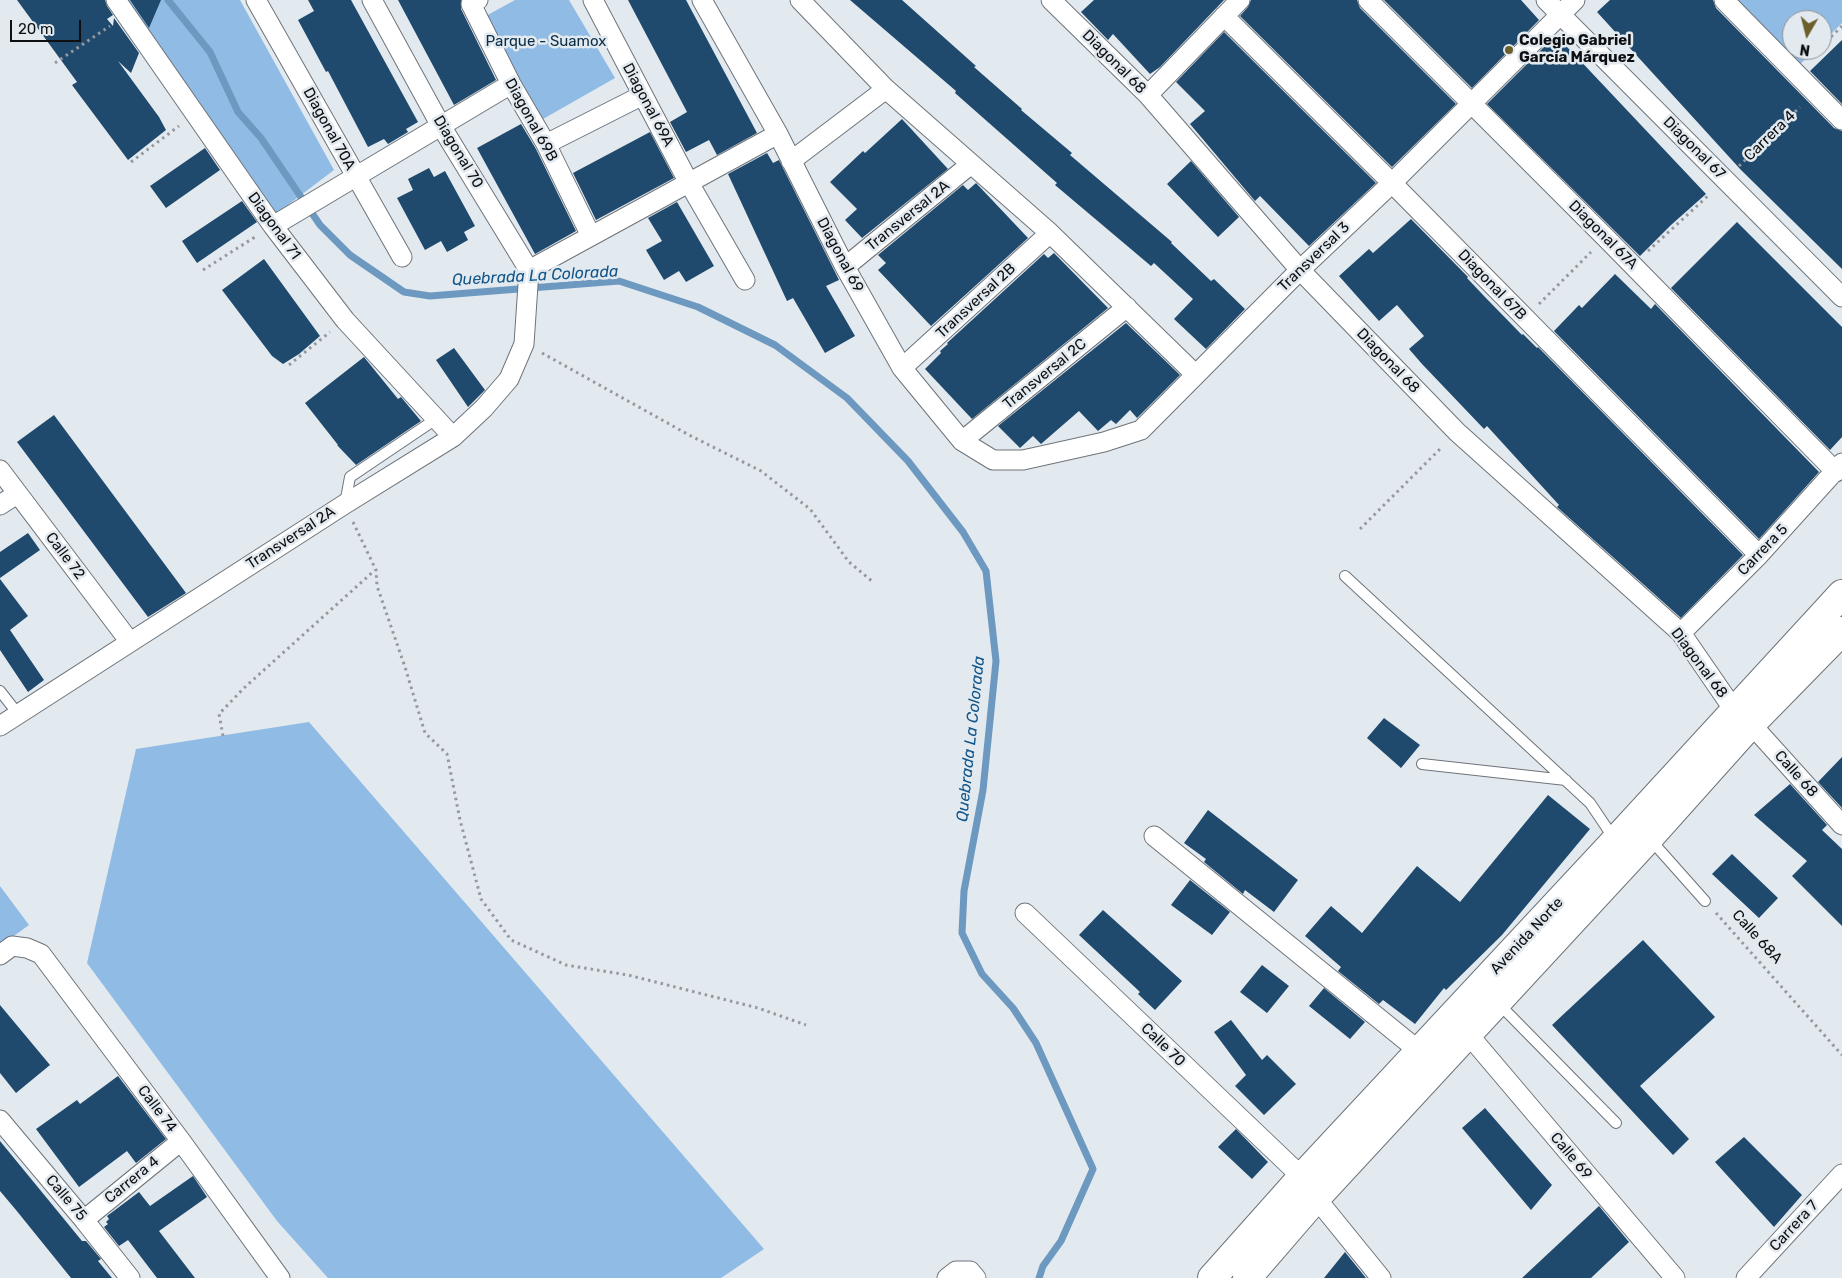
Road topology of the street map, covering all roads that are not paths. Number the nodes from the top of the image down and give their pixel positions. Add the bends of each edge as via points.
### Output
1 (257, 0) edge
2 (372, 0) edge
3 (593, 0) edge
4 (702, 0) edge
5 (800, 0) edge
6 (1240, 0) edge
7 (1368, 0) edge
8 (1546, 0) edge
9 (1575, 0) edge
10 (1724, 0) edge
11 (1053, 1) edge
12 (474, 2) edge
13 (121, 8) edge
14 (1560, 14) junction
15 (1224, 16) junction
16 (511, 84) junction
17 (886, 89) junction
18 (643, 95) junction
19 (1148, 95) junction
20 (1472, 104) junction
21 (1842, 120) edge
22 (441, 126) junction
23 (778, 134) junction
24 (546, 144) junction
25 (791, 161) junction
26 (971, 164) junction
27 (356, 176) junction
28 (1392, 182) junction
29 (689, 183) junction
30 (273, 226) junction
31 (1050, 233) junction
32 (591, 236) junction
33 (402, 257) dead end
34 (845, 267) junction
35 (529, 270) junction
36 (1300, 270) junction
37 (746, 280) dead end
38 (1842, 297) edge
39 (1127, 307) junction
40 (902, 368) junction
41 (1196, 374) junction
42 (436, 419) junction
43 (452, 437) junction
44 (962, 441) junction
45 (1023, 460) joint
46 (1839, 467) edge
47 (0, 470) edge
48 (17, 494) junction
49 (0, 504) edge
50 (344, 504) junction
51 (1759, 556) junction
52 (1345, 576) dead end
53 (1842, 594) edge
54 (1842, 631) edge
55 (1680, 633) junction
56 (130, 642) junction
57 (0, 691) edge
58 (18, 714) junction
59 (1742, 717) junction
60 (0, 726) edge
61 (1422, 764) dead end
62 (1566, 780) junction
63 (1842, 825) edge
64 (1154, 836) dead end
65 (1649, 838) junction
66 (1615, 841) junction
67 (1705, 901) road end
68 (1025, 913) dead end
69 (0, 955) edge
70 (1497, 1002) junction
71 (1468, 1034) junction
72 (1419, 1052) junction
73 (0, 1120) edge
74 (1616, 1123) dead end
75 (181, 1141) junction
76 (1842, 1174) edge
77 (1309, 1187) junction
78 (84, 1220) junction
79 (130, 1278) edge
80 (280, 1278) edge
81 (947, 1278) edge
82 (976, 1278) edge
83 (1212, 1278) edge
84 (1247, 1278) edge
85 (1381, 1278) edge
86 (1675, 1278) edge
87 (1746, 1278) edge

1 - 27 street, Diagonal 70A
2 - 22 street, Diagonal 70
3 - 18 street, Diagonal 69A
4 - 23 street, Diagonal 69
5 - 17 street
6 - 15 street
7 - 20 street, Diagonal 67A
8 - 14 street, Diagonal 67
9 - 14 street, Transversal 3
10 - 21 street
11 - 19 street, Diagonal 68
12 - 16 street, Diagonal 69B
13 - 30 street, Diagonal 71
14 - 20 street, Transversal 3
14 - 38 street, Diagonal 67
15 - 19 street
15 - 28 street, Diagonal 67B
16 - 22 street
16 - 24 street, Diagonal 69B
17 - 25 street
17 - 26 street
18 - 24 street
18 - 29 street, Diagonal 69A
19 - 36 street, Diagonal 68
20 - 28 street, Transversal 3
20 - 46 street, Diagonal 67A
22 - 27 street
22 - 35 street, Diagonal 70
23 - 25 street, Diagonal 69
23 - 29 street
24 - 32 street, Diagonal 69B
25 - 34 street, Diagonal 69
26 - 31 street
26 - 34 street, Transversal 2A
27 - 30 street
27 - 33 street, Diagonal 70A
28 - 36 street, Transversal 3
28 - 51 street, Diagonal 67B
29 - 32 street
29 - 37 street, Diagonal 69A
30 - 42 street, Diagonal 71 via 345,320
31 - 39 street
31 - 40 street, Transversal 2B
32 - 35 street
34 - 40 street, Diagonal 69
35 - 43 street, Transversal 2A via 524,344 509,378 484,408
36 - 41 street, Transversal 3
36 - 55 street, Diagonal 68 via 1457,432
39 - 41 street
39 - 44 street, Transversal 2C
40 - 44 street, Diagonal 69
41 - 45 street, Transversal 3 via 1141,430 1104,442
42 - 43 street, Diagonal 71
42 - 50 lane via 350,477
43 - 50 street, Transversal 2A
44 - 45 street, Diagonal 69 via 993,460
46 - 51 street, Carrera 5
47 - 48 street, Calle 72
48 - 49 street
48 - 56 street, Calle 72
50 - 56 street, Transversal 2A
51 - 55 street, Carrera 5
52 - 62 lane
53 - 59 main road, Avenida Norte
54 - 59 main road, Avenida Norte
55 - 59 street, Diagonal 68
56 - 58 street, Transversal 2A
57 - 58 lane
58 - 60 street, Transversal 2A
59 - 63 street, Calle 68
59 - 65 main road, Avenida Norte
59 - 66 main road, Avenida Norte
61 - 62 lane
62 - 66 lane via 1590,803
64 - 72 street
65 - 67 lane
65 - 70 main road, Avenida Norte
66 - 72 main road, Avenida Norte
68 - 77 street, Calle 70
69 - 75 street, Calle 74 via 12,946 41,954
70 - 71 main road, Avenida Norte
70 - 74 lane
71 - 77 main road, Avenida Norte
71 - 86 street, Calle 69
72 - 77 main road, Avenida Norte
73 - 78 street, Calle 75
75 - 78 street, Carrera 4
75 - 80 street, Calle 74
76 - 87 street, Carrera 7
77 - 83 main road, Avenida Norte
77 - 84 main road, Avenida Norte
77 - 85 street, Calle 70
78 - 79 street, Calle 75
81 - 82 street via 956,1271 970,1271

